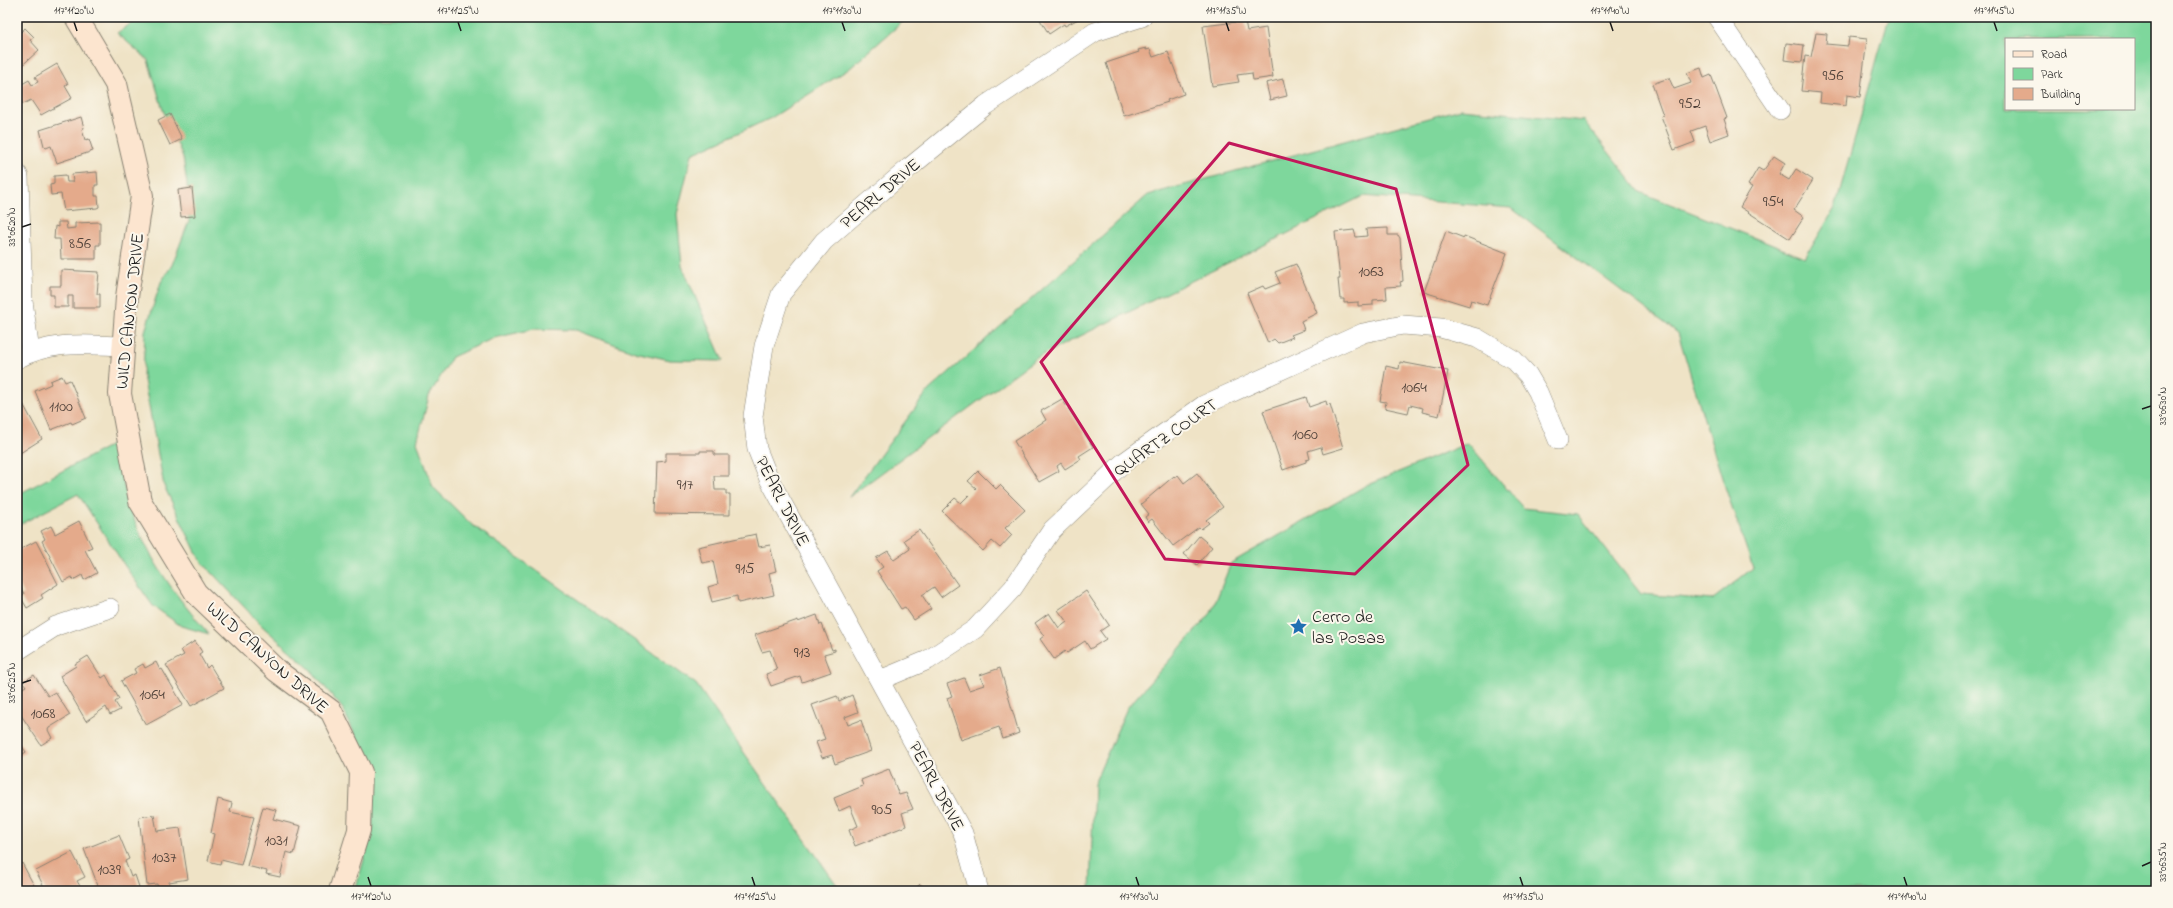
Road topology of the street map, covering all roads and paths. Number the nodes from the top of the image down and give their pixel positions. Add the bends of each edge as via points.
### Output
1 (76, 17) edge
2 (1142, 17) edge
3 (1717, 17) edge
4 (1780, 110) dead end
5 (17, 173) edge
6 (124, 346) junction
7 (24, 355) edge
8 (1558, 440) dead end
9 (110, 608) dead end
10 (17, 651) edge
11 (880, 680) junction
12 (340, 891) edge
13 (979, 891) edge

1 - 6 street, WILD CANYON DRIVE via 116,84 142,196 127,297
2 - 11 street, PEARL DRIVE via 1095,32 986,105 824,241 781,294 764,346 753,416 757,449 769,479
3 - 4 street
5 - 7 street
6 - 7 street via 61,344
6 - 12 street, WILD CANYON DRIVE via 120,394 140,501 196,593 277,671 331,712 361,772 359,830
8 - 11 street, QUARTZ COURT via 1528,375 1514,360 1477,338 1441,328 1403,325 1363,333 1204,406 1128,459 1052,530 1013,588 975,629 928,660
9 - 10 street via 56,626
11 - 13 street, PEARL DRIVE via 963,833

